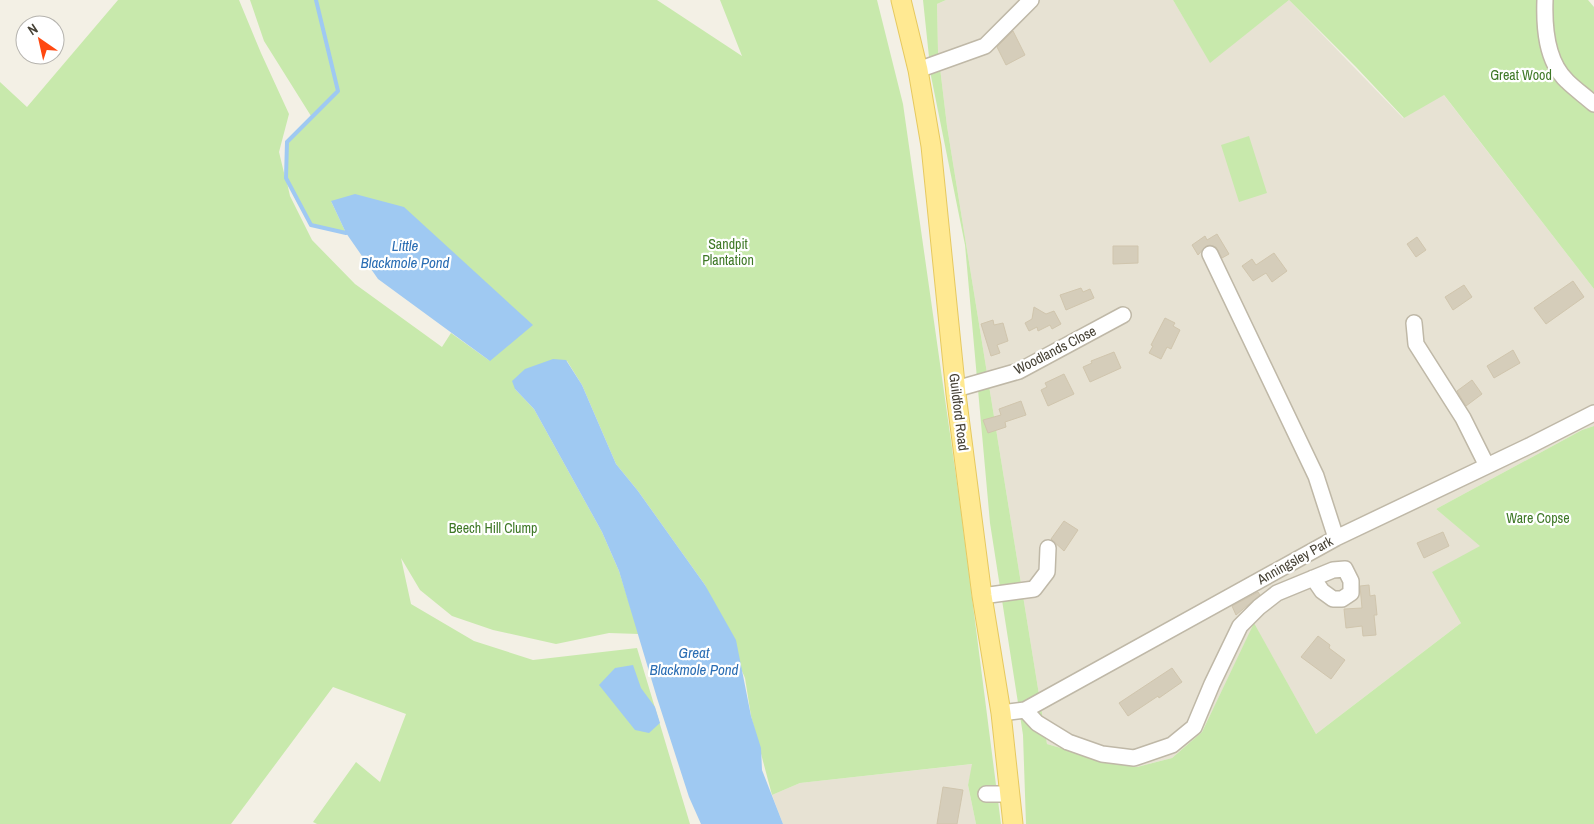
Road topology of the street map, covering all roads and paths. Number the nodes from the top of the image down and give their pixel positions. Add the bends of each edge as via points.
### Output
1 (902, 0) edge
2 (1031, 0) edge
3 (1545, 0) edge
4 (918, 70) junction
5 (1594, 104) edge
6 (1210, 254) dead end
7 (1123, 315) dead end
8 (1414, 323) dead end
9 (956, 389) junction
10 (1594, 413) edge
11 (1487, 466) junction
12 (1336, 538) junction
13 (1048, 548) dead end
14 (1313, 578) dead end
15 (982, 596) junction
16 (1025, 710) junction
17 (1001, 713) junction
18 (986, 794) dead end
19 (1010, 794) junction
20 (1013, 824) edge

1 - 4 main road, Guildford Road
2 - 4 street via 985,46
3 - 5 street via 1550,54 1565,80
4 - 9 main road, Guildford Road via 932,146
6 - 12 street via 1316,476
7 - 9 street, Woodlands Close via 1019,371
8 - 11 street via 1416,344 1463,418
9 - 15 main road, Guildford Road
10 - 11 street, Anningsley Park
11 - 12 street, Anningsley Park
12 - 16 street, Anningsley Park
13 - 15 street via 1047,572 1034,589
14 - 16 street via 1277,592 1240,626 1194,727 1172,744 1134,758 1102,754 1068,742 1037,723
15 - 17 main road, Guildford Road
16 - 17 street, Anningsley Park
17 - 19 main road, Guildford Road
18 - 19 street
19 - 20 main road, Guildford Road

